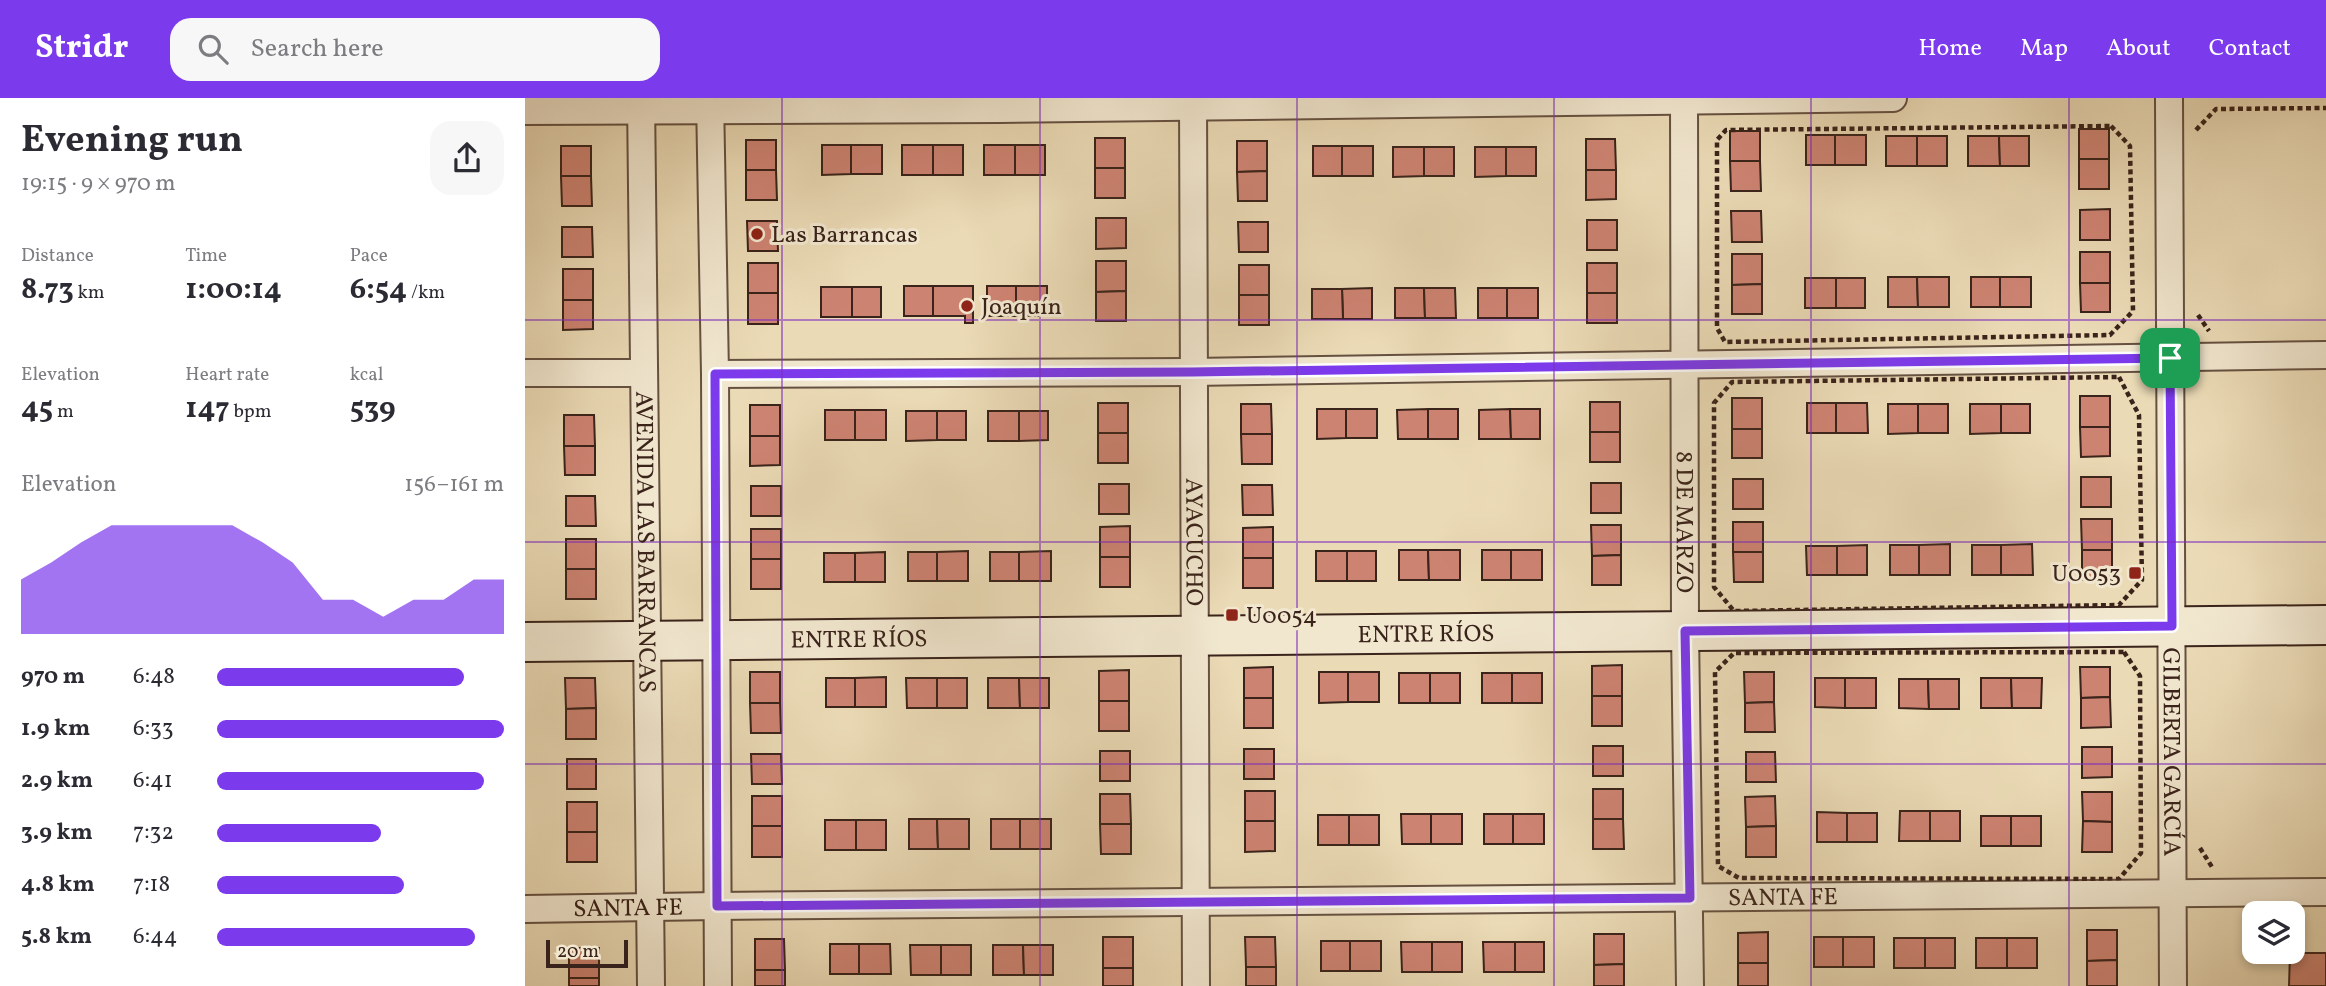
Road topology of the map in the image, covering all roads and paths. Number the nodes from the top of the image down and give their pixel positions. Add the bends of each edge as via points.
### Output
1 (1893, 98) edge
2 (2169, 98) edge
3 (1684, 99) edge
4 (1193, 102) edge
5 (641, 105) edge
6 (710, 105) edge
7 (2326, 108) edge
8 (525, 111) edge
9 (2193, 132) dead end
10 (1717, 328) joint
11 (2326, 355) edge
12 (2170, 358) junction
13 (1685, 365) junction
14 (1192, 372) junction
15 (525, 373) edge
16 (644, 373) junction
17 (715, 374) junction
18 (1714, 587) joint
19 (2326, 625) edge
20 (2172, 626) junction
21 (1685, 631) junction
22 (1195, 636) junction
23 (715, 640) junction
24 (647, 641) junction
25 (525, 642) edge
26 (2200, 836) dead end
27 (2200, 850) dead end
28 (1718, 866) joint
29 (2172, 892) junction
30 (2326, 892) edge
31 (1690, 898) junction
32 (1196, 902) junction
33 (717, 906) junction
34 (651, 908) junction
35 (525, 909) edge
36 (651, 986) edge
37 (717, 986) edge
38 (1196, 986) edge
39 (1690, 986) edge
40 (2173, 986) edge

1 - 3 street
2 - 12 street, GILBERTA GARCÍA
3 - 4 street
3 - 13 street, 8 DE MARZO
4 - 6 street
4 - 14 street, AYACUCHO
5 - 6 street
5 - 8 street
5 - 16 street, AVENIDA LAS BARRANCAS
6 - 17 street
7 - 9 path via 2216,109
10 - 10 path via 1717,140 1726,130 2111,126 2130,146 2133,311 2110,335 1725,342
11 - 12 street
12 - 13 street
12 - 20 street, GILBERTA GARCÍA
13 - 14 street
13 - 21 street, 8 DE MARZO
14 - 17 street
14 - 22 street, AYACUCHO
15 - 16 street
16 - 24 street, AVENIDA LAS BARRANCAS
17 - 23 street
18 - 18 path via 1714,403 1732,382 2119,377 2139,415 2142,580 2119,605 1734,611
19 - 20 street, ENTRE RÍOS
20 - 21 street, ENTRE RÍOS
20 - 29 street, GILBERTA GARCÍA
21 - 22 street, ENTRE RÍOS
21 - 31 street, 8 DE MARZO
22 - 23 street, ENTRE RÍOS
22 - 32 street, AYACUCHO
23 - 24 street, ENTRE RÍOS
23 - 33 street
24 - 25 street, ENTRE RÍOS
24 - 34 street, AVENIDA LAS BARRANCAS
26 - 27 path
28 - 28 path via 1715,673 1734,653 2124,652 2140,676 2141,853 2119,879 1739,878
29 - 30 street, SANTA FE
29 - 31 street, SANTA FE
29 - 40 street, GILBERTA GARCÍA
31 - 32 street, SANTA FE
31 - 39 street, 8 DE MARZO
32 - 33 street, SANTA FE
32 - 38 street, AYACUCHO
33 - 34 street, SANTA FE
33 - 37 street
34 - 35 street, SANTA FE
34 - 36 street, AVENIDA LAS BARRANCAS

